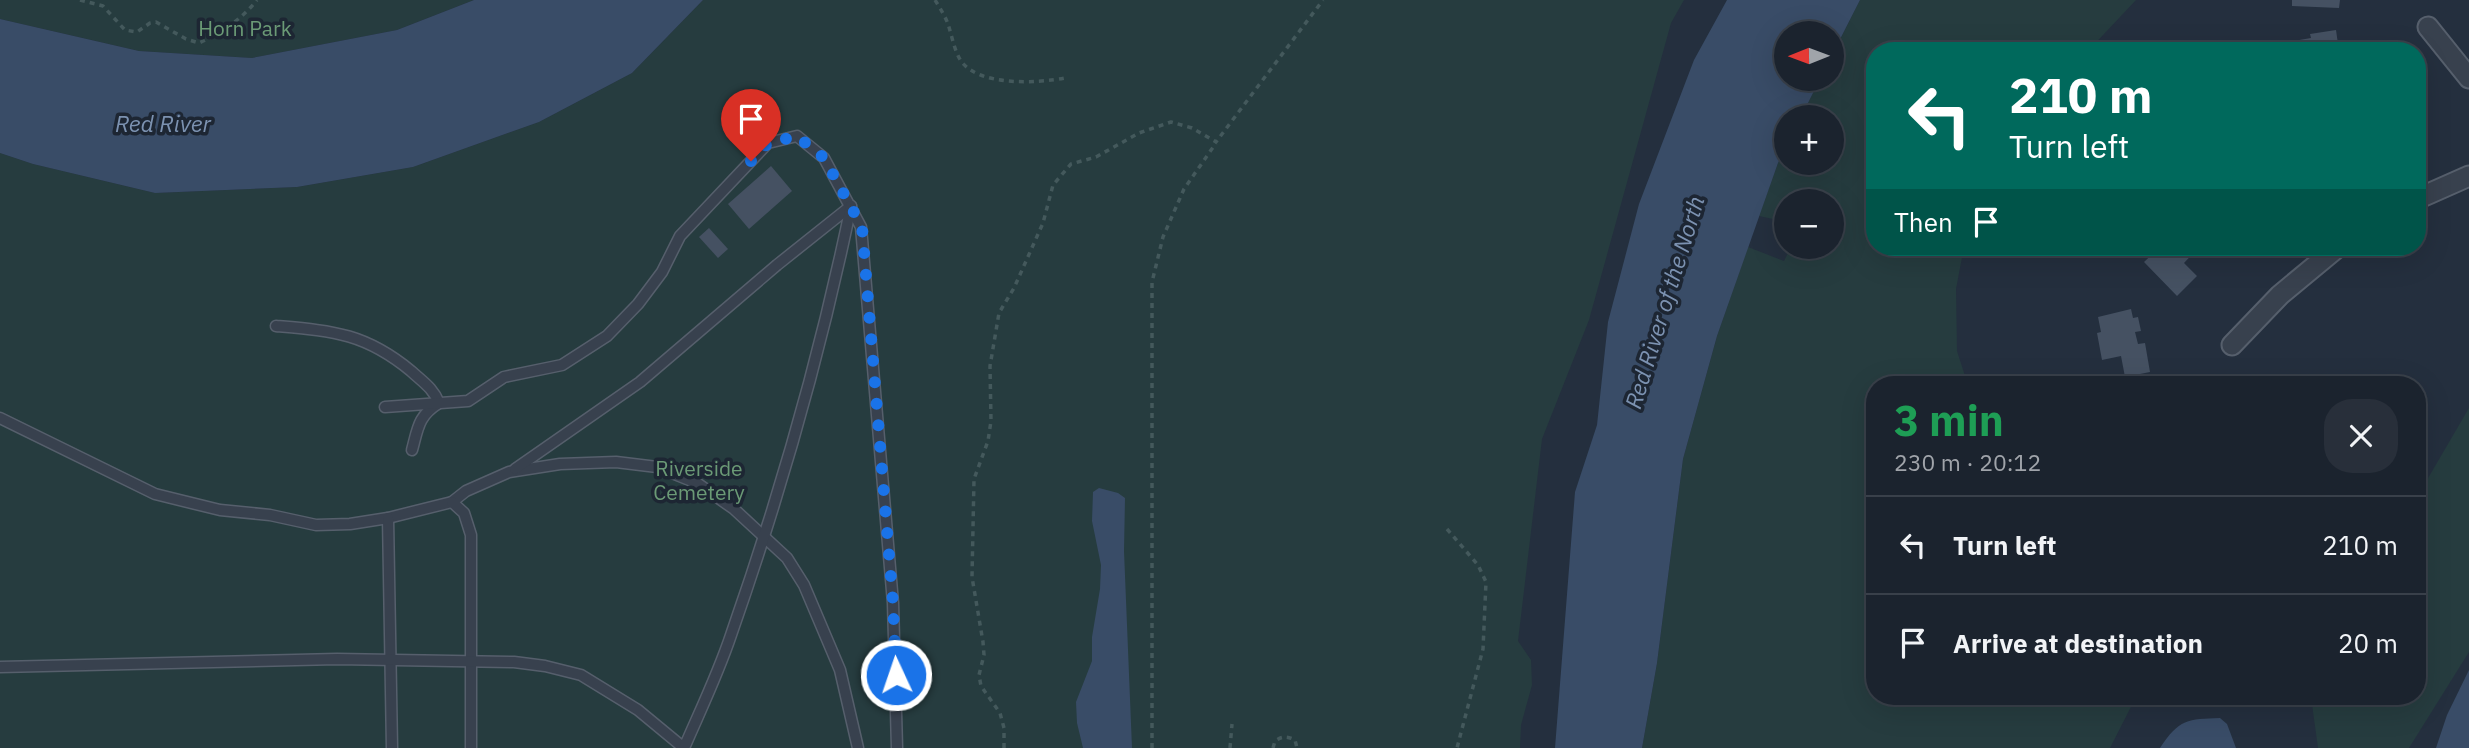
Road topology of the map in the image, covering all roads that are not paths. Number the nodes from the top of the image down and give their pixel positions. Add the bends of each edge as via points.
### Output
1 (2428, 27) dead end
2 (2469, 78) edge
3 (2469, 176) edge
4 (2426, 195) edge
5 (851, 206) junction
6 (2327, 256) edge
7 (276, 326) dead end
8 (2232, 345) dead end
9 (439, 403) junction
10 (385, 407) dead end
11 (0, 418) edge
12 (412, 450) dead end
13 (509, 472) junction
14 (452, 502) junction
15 (388, 518) junction
16 (763, 535) junction
17 (391, 660) junction
18 (470, 661) junction
19 (0, 667) edge
20 (392, 748) edge
21 (471, 748) edge
22 (684, 748) edge
23 (858, 748) edge
24 (897, 748) edge

1 - 2 street
3 - 4 street
5 - 9 lane via 824,158 797,136 768,143 680,236 662,272 607,337 562,365 504,377 468,401
5 - 13 lane via 640,382
5 - 16 lane via 797,428
5 - 24 lane via 862,227 866,267 893,603
6 - 8 street via 2280,295
7 - 9 lane via 320,329 370,343 433,390
9 - 10 lane
9 - 12 lane via 420,421
11 - 15 lane via 155,494 184,502 316,525
13 - 14 lane
13 - 16 lane via 616,462 657,467 697,483
14 - 15 lane
14 - 18 lane via 464,513 471,535
15 - 17 lane
16 - 22 lane via 730,637
16 - 23 lane via 787,558 804,586 840,670
17 - 18 lane
17 - 19 lane
17 - 20 lane
18 - 21 lane
18 - 22 lane via 514,662 581,675 638,710

